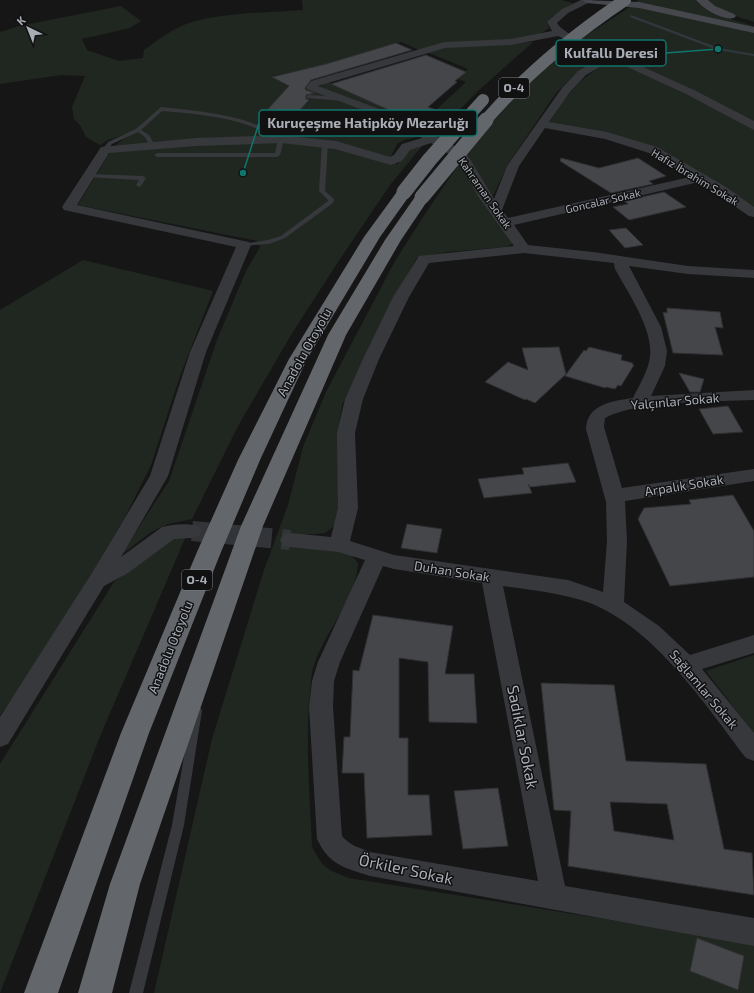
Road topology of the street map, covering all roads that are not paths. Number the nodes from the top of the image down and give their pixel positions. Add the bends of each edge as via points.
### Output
1 (588, 0) edge
2 (606, 0) edge
3 (625, 0) edge
4 (702, 0) edge
5 (754, 24) edge
6 (569, 25) junction
7 (754, 30) edge
8 (534, 52) dead end
9 (612, 56) junction
10 (492, 90) dead end
11 (309, 97) dead end
12 (343, 99) junction
13 (541, 124) junction
14 (754, 126) edge
15 (138, 130) junction
16 (277, 139) junction
17 (433, 139) junction
18 (325, 143) junction
19 (156, 148) junction
20 (105, 150) junction
21 (155, 163) dead end
22 (88, 176) junction
23 (701, 178) junction
24 (139, 185) dead end
25 (413, 194) junction
26 (496, 210) junction
27 (754, 213) edge
28 (506, 223) junction
29 (244, 245) junction
30 (524, 249) junction
31 (620, 260) junction
32 (754, 274) edge
33 (754, 395) edge
34 (639, 403) junction
35 (754, 475) edge
36 (614, 496) junction
37 (192, 531) tunnel mouth
38 (290, 540) tunnel mouth
39 (339, 544) junction
40 (377, 557) junction
41 (491, 577) junction
42 (97, 581) junction
43 (613, 606) junction
44 (754, 644) edge
45 (209, 645) junction
46 (686, 666) junction
47 (0, 737) edge
48 (754, 751) edge
49 (554, 897) junction
50 (754, 932) edge
51 (41, 993) edge
52 (95, 993) edge
53 (136, 993) edge

1 - 6 street via 565,11 552,22 552,25
1 - 7 street via 639,5
2 - 6 highway
3 - 25 highway, O-4, bridge via 577,32 539,64 508,93 451,159
4 - 5 street via 718,12
6 - 8 highway
6 - 9 street
6 - 12 street, Kahraman Sokak via 511,42 444,45 315,82 311,87
9 - 13 street via 574,80
9 - 14 street via 690,92
10 - 25 highway, O-4, bridge via 439,149
11 - 12 lane
12 - 17 street, Kahraman Sokak via 371,108
13 - 23 street, Hafız İbrahim Sokak via 585,131 644,147
13 - 26 street via 513,166
15 - 16 lane via 161,109 236,119
15 - 19 lane via 147,136
15 - 20 lane via 110,143
16 - 18 street
16 - 19 street
16 - 19 lane via 277,155
17 - 18 street via 406,147 398,158 391,161
17 - 26 street, Kahraman Sokak via 453,150 466,162
18 - 29 lane via 322,191 332,202 283,237 269,242
19 - 20 street
19 - 21 lane
20 - 22 street
22 - 24 lane via 143,178
22 - 29 street via 69,207
23 - 27 street, Hafız İbrahim Sokak
23 - 28 street, Goncalar Sokak
25 - 45 highway, Anadolu Otoyolu / O-4 via 393,240 337,335 295,427 252,526
25 - 51 highway, Anadolu Otoyolu / O-4 via 372,237 298,359 249,460 135,733
26 - 28 street, Kahraman Sokak
28 - 30 street, Kahraman Sokak
29 - 42 street via 198,352 159,476
30 - 31 street
30 - 39 street via 424,259 401,297 354,399 346,433 348,508
31 - 32 street via 688,270
31 - 34 street via 622,269 654,329 660,351 659,360
33 - 34 street, Yalçınlar Sokak
34 - 36 street, Yalçınlar Sokak via 608,409 598,414 595,422
35 - 36 street, Arpalık Sokak
36 - 43 street via 617,541
37 - 42 street via 169,532 121,568
38 - 39 street, Duhan Sokak
39 - 40 street, Duhan Sokak
40 - 41 street, Duhan Sokak
40 - 49 street, Örkiler Sokak via 329,662 323,681 321,707 330,839 336,848 349,857 370,864
41 - 43 street, Duhan Sokak via 586,592
41 - 49 street, Sadıklar Sokak
42 - 47 street
43 - 46 street, Sağlamlar Sokak via 662,640
44 - 46 street
45 - 52 highway, Anadolu Otoyolu / O-4 via 125,884
45 - 53 lane via 178,825
46 - 48 street, Sağlamlar Sokak
49 - 50 street, Örkiler Sokak

